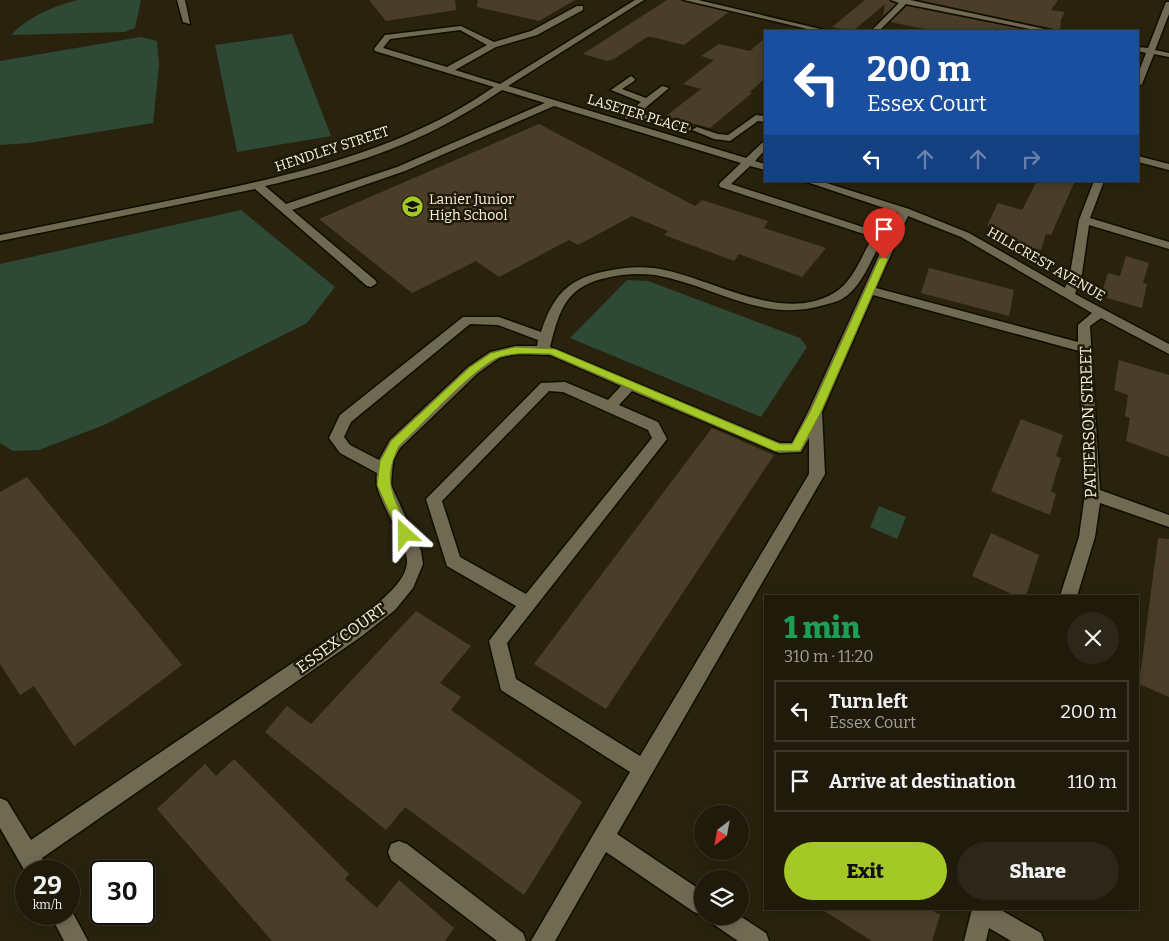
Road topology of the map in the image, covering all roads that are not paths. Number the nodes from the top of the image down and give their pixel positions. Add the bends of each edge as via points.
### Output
1 (181, 0) edge
2 (640, 0) edge
3 (688, 0) edge
4 (895, 0) edge
5 (905, 1) edge
6 (1169, 4) edge
7 (580, 8) dead end
8 (1167, 17) edge
9 (187, 22) dead end
10 (821, 30) edge
11 (876, 30) edge
12 (1045, 30) edge
13 (493, 45) junction
14 (1139, 49) edge
15 (1150, 51) junction
16 (1169, 55) edge
17 (446, 71) junction
18 (631, 79) dead end
19 (1139, 81) edge
20 (502, 86) junction
21 (665, 88) dead end
22 (555, 102) junction
23 (648, 102) junction
24 (633, 114) junction
25 (764, 119) edge
26 (622, 123) junction
27 (717, 137) junction
28 (764, 146) edge
29 (703, 148) junction
30 (1139, 159) edge
31 (748, 162) junction
32 (764, 167) edge
33 (1169, 167) edge
34 (812, 182) edge
35 (1099, 182) edge
36 (258, 186) junction
37 (283, 209) junction
38 (905, 211) junction
39 (1084, 220) junction
40 (880, 236) junction
41 (0, 238) edge
42 (1169, 246) edge
43 (371, 283) dead end
44 (869, 290) junction
45 (1068, 295) junction
46 (1100, 313) junction
47 (543, 344) junction
48 (1085, 348) junction
49 (1169, 350) edge
50 (630, 384) junction
51 (610, 406) junction
52 (815, 412) junction
53 (385, 470) junction
54 (1093, 494) junction
55 (1169, 521) edge
56 (1068, 595) edge
57 (528, 604) junction
58 (643, 769) junction
59 (0, 808) edge
60 (603, 838) junction
61 (399, 852) dead end
62 (30, 860) edge
63 (36, 860) edge
64 (694, 899) edge
65 (983, 910) edge
66 (67, 925) edge
67 (734, 925) edge
68 (76, 941) edge
69 (515, 941) edge
70 (542, 941) edge
71 (758, 941) edge
72 (975, 941) edge
73 (1032, 941) edge

1 - 9 street
2 - 20 street, HENDLEY STREET
3 - 10 street
4 - 5 street
5 - 11 street
5 - 12 street
6 - 8 street
7 - 13 street via 534,34
8 - 15 street
13 - 17 street
13 - 17 street, LASETER PLACE via 461,28 388,37 378,49
14 - 15 street
15 - 16 street
15 - 19 street
17 - 20 street, LASETER PLACE
18 - 23 street via 616,90
20 - 22 street, LASETER PLACE
20 - 36 street, HENDLEY STREET via 426,131 312,173
21 - 23 street
22 - 26 street, LASETER PLACE
22 - 37 street via 401,169
23 - 24 street
24 - 26 street
24 - 27 street
25 - 27 street via 756,118 730,138
26 - 29 street, LASETER PLACE
27 - 29 street
28 - 31 street
29 - 31 street, LASETER PLACE
30 - 33 street
31 - 32 street, LASETER PLACE
31 - 40 street via 724,185
34 - 38 street
35 - 39 street
36 - 37 street
36 - 41 street, HENDLEY STREET
37 - 43 street
38 - 40 street
38 - 44 street, ESSEX COURT
38 - 45 street, HILLCREST AVENUE via 965,235
39 - 42 street
39 - 45 street via 1076,274
40 - 47 street via 850,288 819,304 762,305 652,271 625,269 604,273 582,282 566,294 553,314
44 - 48 street
44 - 52 street, ESSEX COURT
45 - 46 street, HILLCREST AVENUE
46 - 48 street, PATTERSON STREET via 1084,325
46 - 49 street, HILLCREST AVENUE
47 - 50 street, ESSEX COURT
47 - 53 street, ESSEX COURT via 495,355 473,370 395,444
47 - 53 street via 499,321 467,320 345,420 336,438 345,449
48 - 54 street, PATTERSON STREET
50 - 51 street
50 - 52 street, ESSEX COURT via 779,448 796,448
51 - 57 street via 653,426 660,438
51 - 57 street via 565,387 546,386 434,499 453,561
52 - 58 street via 817,474
53 - 63 street, ESSEX COURT via 383,485 413,551 415,564 407,583 389,605
54 - 55 street
54 - 56 street, PATTERSON STREET via 1087,537
57 - 58 street via 498,641 508,684
58 - 60 street
59 - 62 street
60 - 64 street
60 - 70 street
61 - 69 street
65 - 72 street
65 - 73 street
66 - 68 street
67 - 71 street

